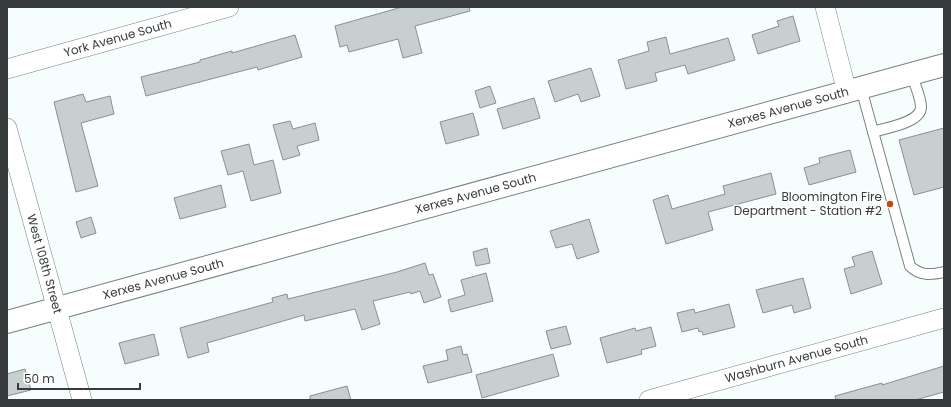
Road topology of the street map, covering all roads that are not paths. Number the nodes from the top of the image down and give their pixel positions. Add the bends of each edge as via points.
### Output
1 (229, 7) edge
2 (825, 7) edge
3 (944, 65) edge
4 (7, 69) edge
5 (912, 74) junction
6 (854, 90) junction
7 (7, 128) edge
8 (873, 132) junction
9 (944, 272) edge
10 (57, 309) junction
11 (944, 318) edge
12 (7, 322) edge
13 (82, 400) edge
14 (649, 400) edge

1 - 4 street, York Avenue South
2 - 6 street
3 - 5 street, Xerxes Avenue South
5 - 6 street, Xerxes Avenue South
5 - 8 lane via 921,108 919,114 912,121
6 - 8 lane
6 - 10 street, Xerxes Avenue South
7 - 10 street, West 108th Street
8 - 9 lane via 910,266 916,272 931,275
10 - 12 street, Xerxes Avenue South
10 - 13 street, West 108th Street
11 - 14 street, Washburn Avenue South

